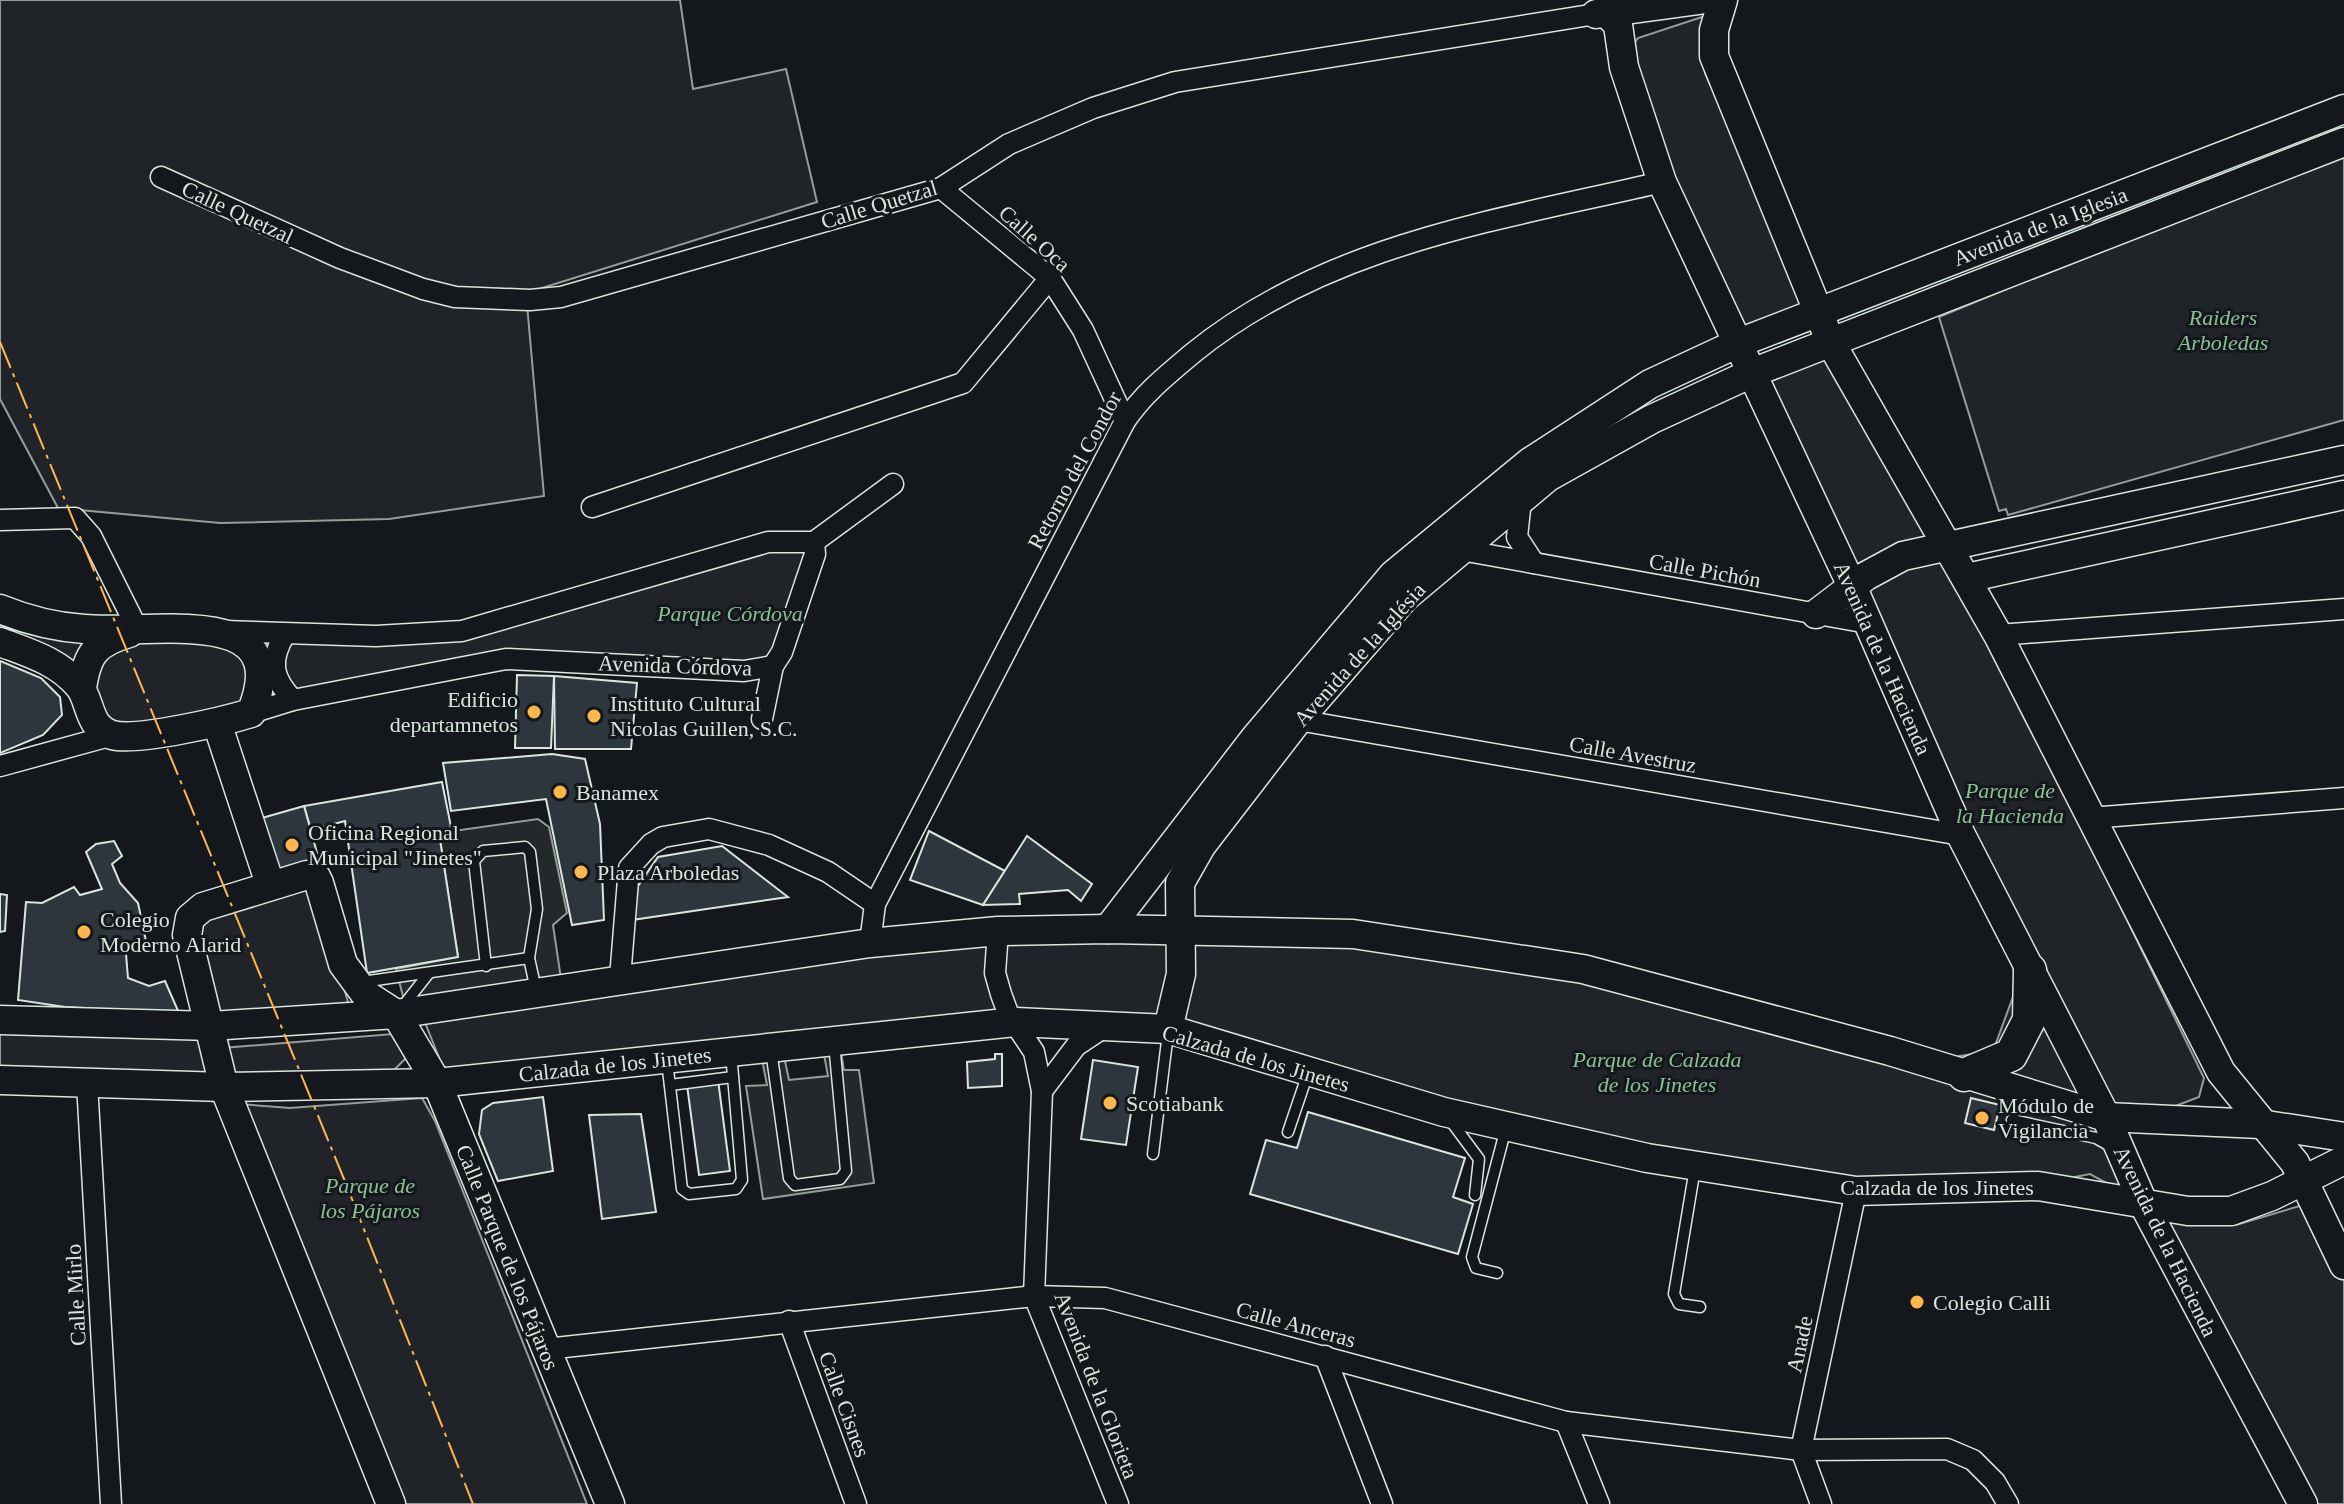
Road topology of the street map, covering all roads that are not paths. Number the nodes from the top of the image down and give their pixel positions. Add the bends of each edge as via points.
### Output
1 (1699, 0) edge
2 (1723, 0) edge
3 (1602, 14) junction
4 (2344, 109) edge
5 (2344, 142) edge
6 (161, 177) dead end
7 (1662, 182) junction
8 (941, 188) junction
9 (1050, 278) junction
10 (1818, 312) junction
11 (1831, 343) junction
12 (1736, 344) junction
13 (1752, 373) junction
14 (1125, 421) junction
15 (2344, 460) edge
16 (893, 484) dead end
17 (2344, 495) edge
18 (1521, 500) junction
19 (592, 507) dead end
20 (0, 520) edge
21 (814, 542) junction
22 (1950, 546) junction
23 (1461, 550) junction
24 (1534, 563) junction
25 (1967, 578) junction
26 (1852, 586) junction
27 (0, 609) edge
28 (2344, 609) edge
29 (1816, 614) junction
30 (1868, 623) junction
31 (138, 630) junction
32 (220, 631) junction
33 (285, 634) junction
34 (1998, 635) junction
35 (0, 642) edge
36 (773, 666) junction
37 (82, 688) junction
38 (293, 700) junction
39 (251, 713) junction
40 (762, 719) dead end
41 (1298, 720) junction
42 (217, 723) junction
43 (113, 735) junction
44 (0, 766) edge
45 (2344, 798) edge
46 (2090, 818) junction
47 (1961, 835) junction
48 (270, 884) junction
49 (875, 904) junction
50 (1108, 929) junction
51 (998, 931) junction
52 (1182, 932) junction
53 (870, 943) junction
54 (529, 958) junction
55 (486, 966) junction
56 (2030, 970) junction
57 (429, 973) junction
58 (620, 978) junction
59 (356, 982) junction
60 (536, 992) junction
61 (396, 1014) junction
62 (0, 1020) edge
63 (1015, 1022) junction
64 (1107, 1025) junction
65 (211, 1026) junction
66 (1168, 1029) junction
67 (834, 1041) junction
68 (771, 1048) junction
69 (732, 1064) junction
70 (1308, 1071) junction
71 (668, 1072) junction
72 (1964, 1075) junction
73 (0, 1080) edge
74 (87, 1083) junction
75 (437, 1083) junction
76 (224, 1087) junction
77 (1042, 1091) junction
78 (1444, 1112) junction
79 (2106, 1117) junction
80 (2012, 1120) dead end
81 (2260, 1124) junction
82 (1507, 1127) junction
83 (1288, 1132) dead end
84 (2344, 1137) edge
85 (2121, 1152) junction
86 (1153, 1154) dead end
87 (2344, 1160) edge
88 (1695, 1166) junction
89 (2304, 1179) junction
90 (1856, 1191) junction
91 (1475, 1195) dead end
92 (2144, 1205) junction
93 (2344, 1265) edge
94 (1497, 1273) dead end
95 (1034, 1296) junction
96 (1700, 1307) dead end
97 (789, 1321) junction
98 (546, 1349) junction
99 (1325, 1356) junction
100 (1566, 1422) junction
101 (1801, 1450) junction
102 (111, 1504) edge
103 (391, 1504) edge
104 (610, 1504) edge
105 (856, 1504) edge
106 (1118, 1504) edge
107 (1382, 1504) edge
108 (1599, 1504) edge
109 (1821, 1504) edge
110 (2008, 1504) edge
111 (2303, 1504) edge

1 - 3 main road, Calle Quetzal
2 - 10 main road via 1714,30 1714,56
3 - 7 main road, Avenida de la Hacienda via 1618,25 1624,67
3 - 8 street, Calle Quetzal via 1175,82 1093,108 1009,144
4 - 10 main road, Avenida de la Iglesia
5 - 11 main road, Avenida de la Iglesia
6 - 8 street, Calle Quetzal via 340,258 423,289 455,297 530,300 561,297
7 - 12 main road, Avenida de la Hacienda
7 - 14 street, Retorno del Condor via 1375,252 1294,286 1211,338 1142,395
8 - 9 street, Calle Oca
9 - 14 street, Calle Oca via 1083,330
9 - 19 street via 963,383
10 - 11 main road
10 - 12 main road, Avenida de la Iglesia
11 - 13 main road, Avenida de la Iglesia
11 - 22 main road
12 - 13 main road, Avenida de la Hacienda
12 - 50 main road, Avenida de la Iglésia via 1650,384 1530,462 1393,575 1255,738
13 - 18 main road, Avenida de la Iglésia via 1652,419 1548,477
13 - 26 main road, Avenida de la Hacienda
14 - 49 street, Retorno del Condor
15 - 22 main road
16 - 21 street
17 - 25 main road
18 - 23 main road, Avenida de la Iglésia
18 - 24 street via 1517,537
20 - 31 street via 75,518 91,536
21 - 33 street via 768,542 462,631
21 - 36 street, Avenida Córdova via 815,554
22 - 25 main road
22 - 26 main road via 1893,561
23 - 24 street, Calle Pichón
23 - 41 main road, Avenida de la Iglésia via 1404,598
24 - 29 street, Calle Pichón
25 - 34 main road
26 - 29 main road
26 - 30 main road, Avenida de la Hacienda
27 - 31 main road via 85,630
28 - 34 street
29 - 30 street, Calle Pichón
30 - 47 main road, Avenida de la Hacienda
31 - 32 main road
31 - 37 main road via 94,650 86,662
32 - 33 street
32 - 39 main road via 247,643 260,657 263,674
33 - 38 street via 273,667 277,684
34 - 46 main road
35 - 37 main road via 49,660
36 - 38 street, Avenida Córdova via 744,671 506,659
36 - 40 street
37 - 43 main road via 86,708
38 - 39 street, Avenida Córdova
39 - 42 main road, Avenida Córdova
41 - 47 street, Calle Avestruz
41 - 52 main road, Avenida de la Iglésia via 1201,846 1180,883
42 - 43 main road, Avenida Córdova
42 - 48 main road
43 - 44 street
45 - 46 street
46 - 81 main road via 2221,1072
47 - 56 main road, Avenida de la Hacienda
48 - 59 main road via 316,877 343,964
48 - 65 main road via 203,907 190,918 187,935
49 - 53 street, Retorno del Condor
49 - 58 street via 828,872 769,845 709,829 663,837 629,868
50 - 51 main road
50 - 52 main road
51 - 53 main road
51 - 63 street, Avenida de la Glorieta via 995,973
52 - 66 main road, Avenida de la Iglésia via 1181,974
52 - 72 main road via 1353,934 1583,969
53 - 58 main road
54 - 55 lane
54 - 55 lane via 538,920 530,852 519,845 483,851 474,861
54 - 60 lane
55 - 57 lane
56 - 72 main road via 2029,1020 2011,1055
56 - 79 main road, Avenida de la Hacienda
57 - 59 lane
57 - 61 lane
58 - 60 main road
59 - 61 main road
60 - 61 main road
61 - 65 main road
61 - 75 main road, Calle Parque de los Pájaros
62 - 65 main road
63 - 64 main road, Calzada de los Jinetes
63 - 67 main road, Calzada de los Jinetes
63 - 77 street, Avenida de la Glorieta via 1034,1052
64 - 66 main road, Calzada de los Jinetes
64 - 77 street via 1076,1046
65 - 76 main road
66 - 70 main road, Calzada de los Jinetes
66 - 86 lane
67 - 68 main road, Calzada de los Jinetes
67 - 68 lane via 846,1171 840,1179 795,1185 789,1178
68 - 69 main road, Calzada de los Jinetes
69 - 71 main road, Calzada de los Jinetes
69 - 71 lane via 742,1180 736,1189 685,1193
70 - 78 main road, Calzada de los Jinetes
70 - 83 lane
71 - 75 main road, Calzada de los Jinetes
72 - 79 main road
73 - 74 main road, Calzada de los Jinetes
74 - 76 main road, Calzada de los Jinetes
74 - 102 street, Calle Mirlo
75 - 76 main road, Calzada de los Jinetes
75 - 98 main road, Calle Parque de los Pájaros
76 - 103 main road
77 - 95 street, Avenida de la Glorieta
78 - 82 main road, Calzada de los Jinetes
78 - 91 lane via 1479,1159
79 - 81 main road
79 - 85 main road, Avenida de la Hacienda
80 - 85 lane via 2096,1138
81 - 84 main road
81 - 89 main road via 2279,1140
82 - 88 main road, Calzada de los Jinetes
82 - 94 lane via 1472,1257 1476,1268
85 - 92 main road, Avenida de la Hacienda
87 - 89 main road, Calzada de los Jinetes
88 - 90 main road, Calzada de los Jinetes
88 - 96 lane via 1674,1294 1679,1304
89 - 92 main road, Calzada de los Jinetes via 2231,1211
89 - 93 main road
90 - 92 main road, Calzada de los Jinetes via 2038,1186
90 - 101 street, Anade
92 - 111 main road, Avenida de la Hacienda
95 - 97 street, Calle Anceras
95 - 99 street, Calle Anceras via 1105,1298
95 - 106 street, Avenida de la Glorieta
97 - 98 street, Calle Anceras
97 - 105 street, Calle Cisnes
98 - 104 main road, Calle Parque de los Pájaros
99 - 100 street, Calle Anceras
99 - 107 street
100 - 101 street, Calle Anceras
100 - 108 street
101 - 109 street
101 - 110 street, Calle Anceras via 1947,1449 1973,1460

